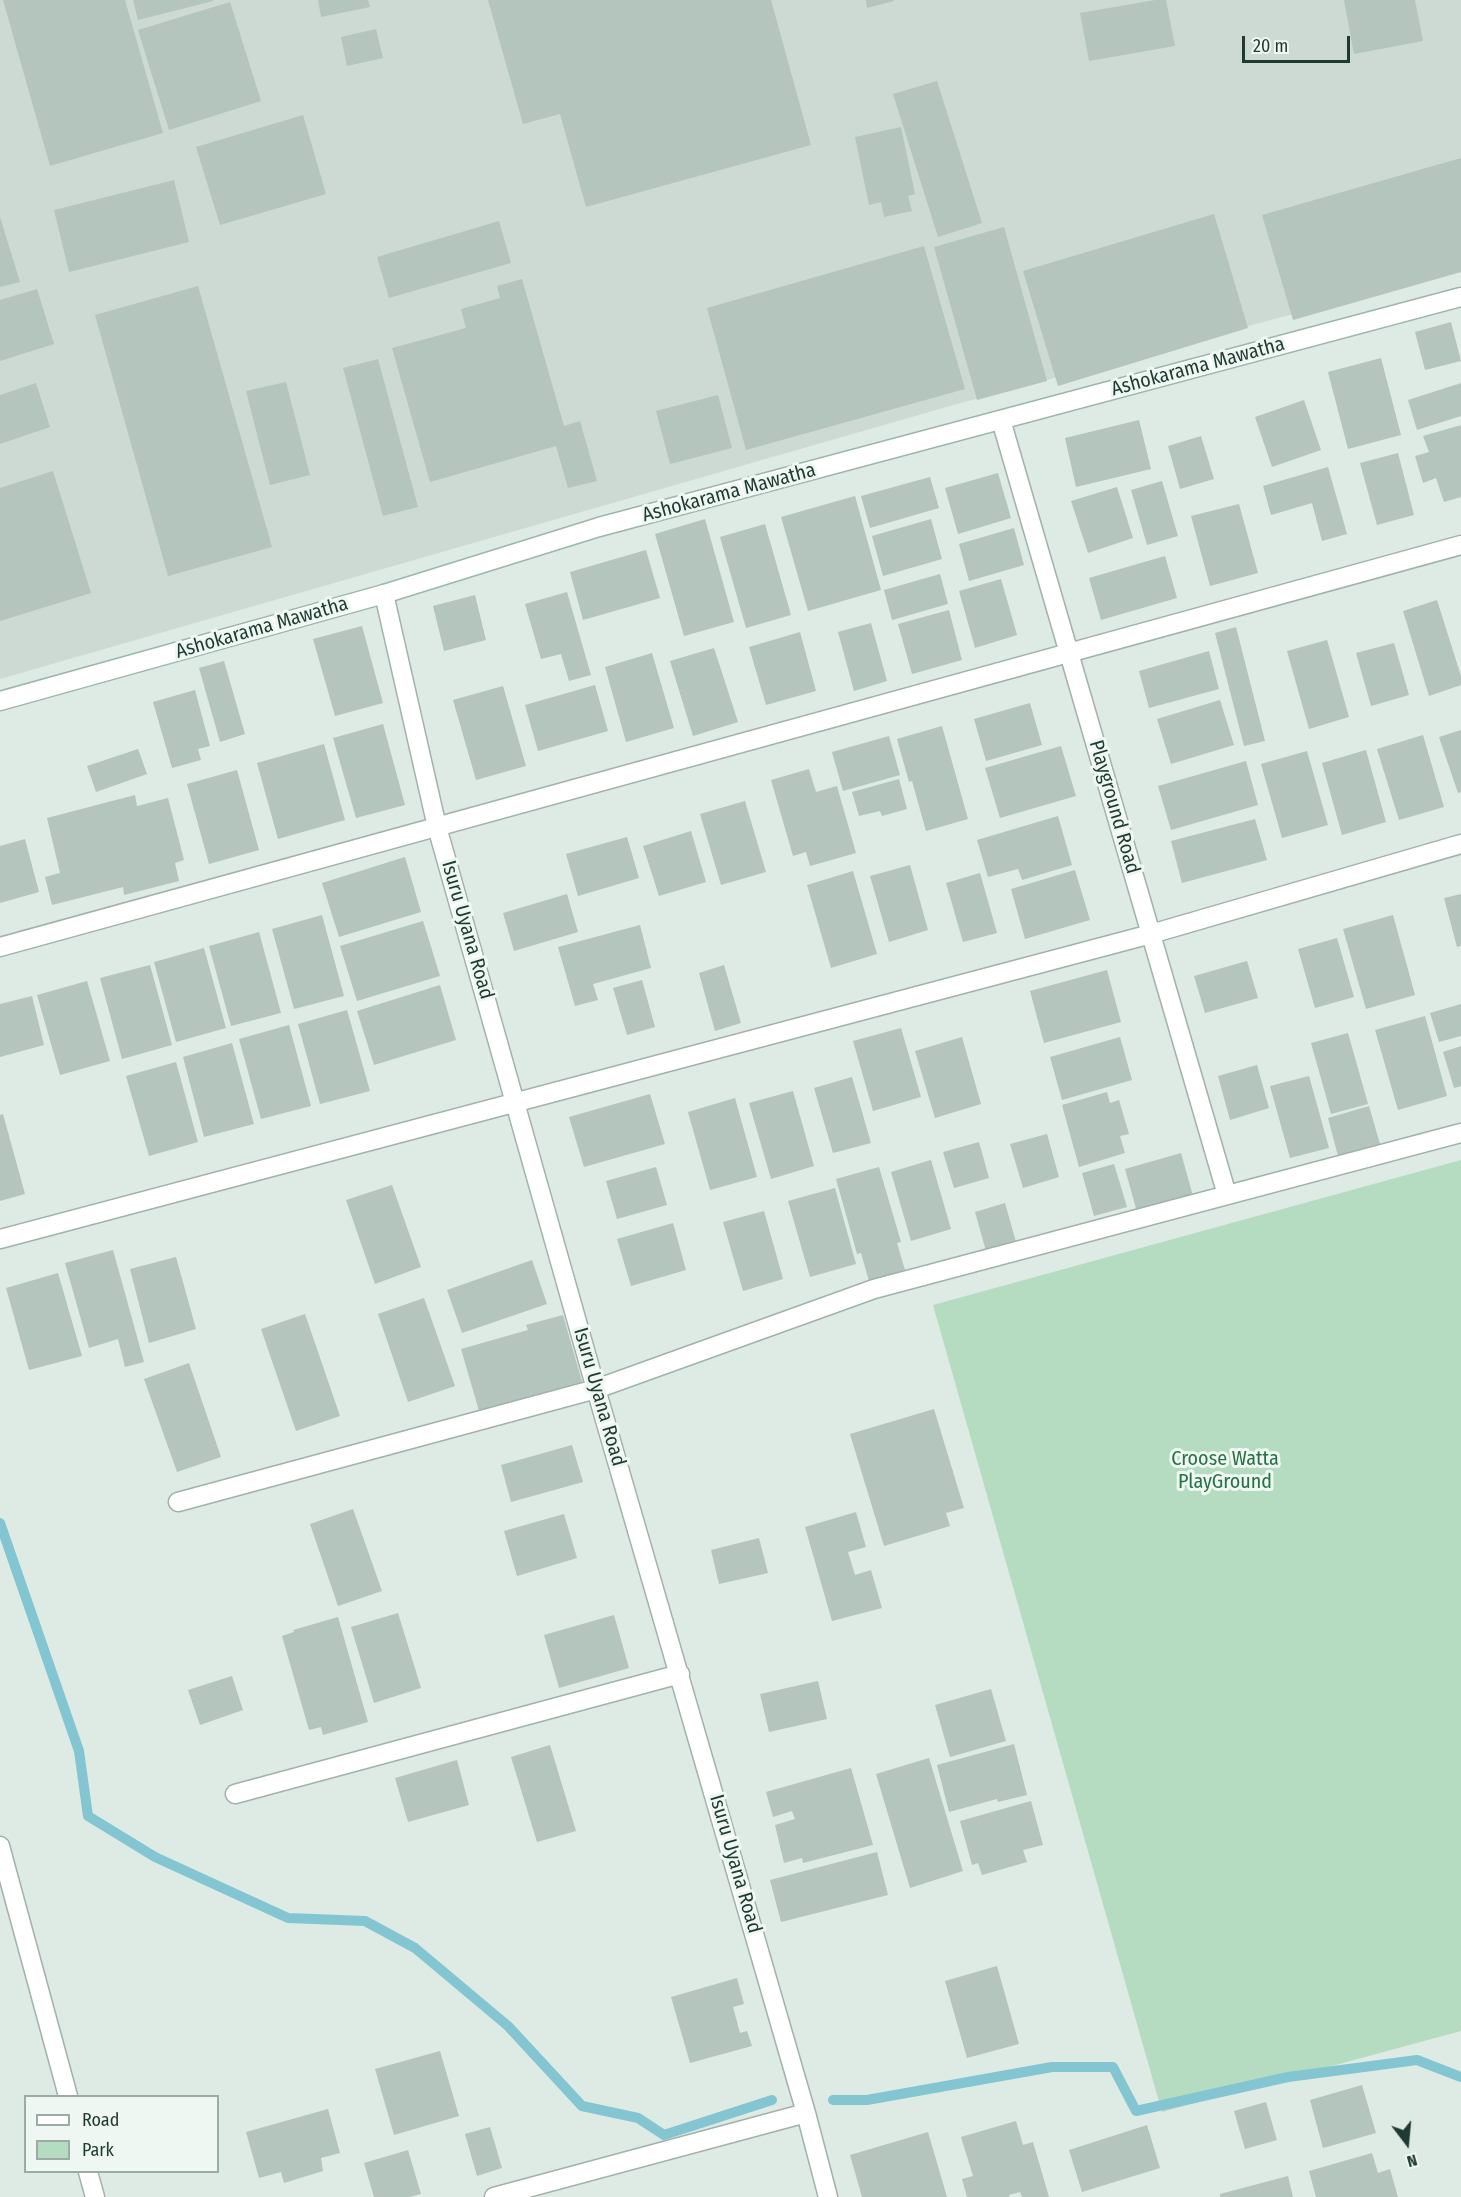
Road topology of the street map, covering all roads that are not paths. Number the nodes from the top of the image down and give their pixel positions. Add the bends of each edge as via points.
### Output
1 (1461, 297) edge
2 (1001, 420) junction
3 (1461, 545) edge
4 (384, 594) junction
5 (1070, 653) junction
6 (0, 701) edge
7 (437, 827) junction
8 (1461, 844) edge
9 (1151, 934) junction
10 (0, 947) edge
11 (516, 1101) junction
12 (1461, 1132) edge
13 (1227, 1195) junction
14 (0, 1239) edge
15 (596, 1389) junction
16 (178, 1502) dead end
17 (680, 1674) junction
18 (235, 1794) dead end
19 (0, 1846) edge
20 (67, 2095) edge
21 (806, 2113) junction
22 (88, 2173) edge
23 (95, 2197) edge
24 (494, 2197) edge
25 (828, 2197) edge

1 - 2 street, Ashokarama Mawatha
2 - 4 street, Ashokarama Mawatha via 599,527
2 - 5 street, Playground Road
3 - 5 street
4 - 6 street, Ashokarama Mawatha
4 - 7 street, Isuru Uyana Road
5 - 7 street
5 - 9 street, Playground Road
7 - 10 street
7 - 11 street, Isuru Uyana Road
8 - 9 street
9 - 11 street
9 - 13 street, Playground Road
11 - 14 street
11 - 15 street, Isuru Uyana Road
12 - 13 street
13 - 15 street via 874,1289
15 - 16 street
15 - 17 street, Isuru Uyana Road
17 - 18 street
17 - 21 street, Isuru Uyana Road
19 - 20 street
21 - 24 street
21 - 25 street, Isuru Uyana Road
22 - 23 street

